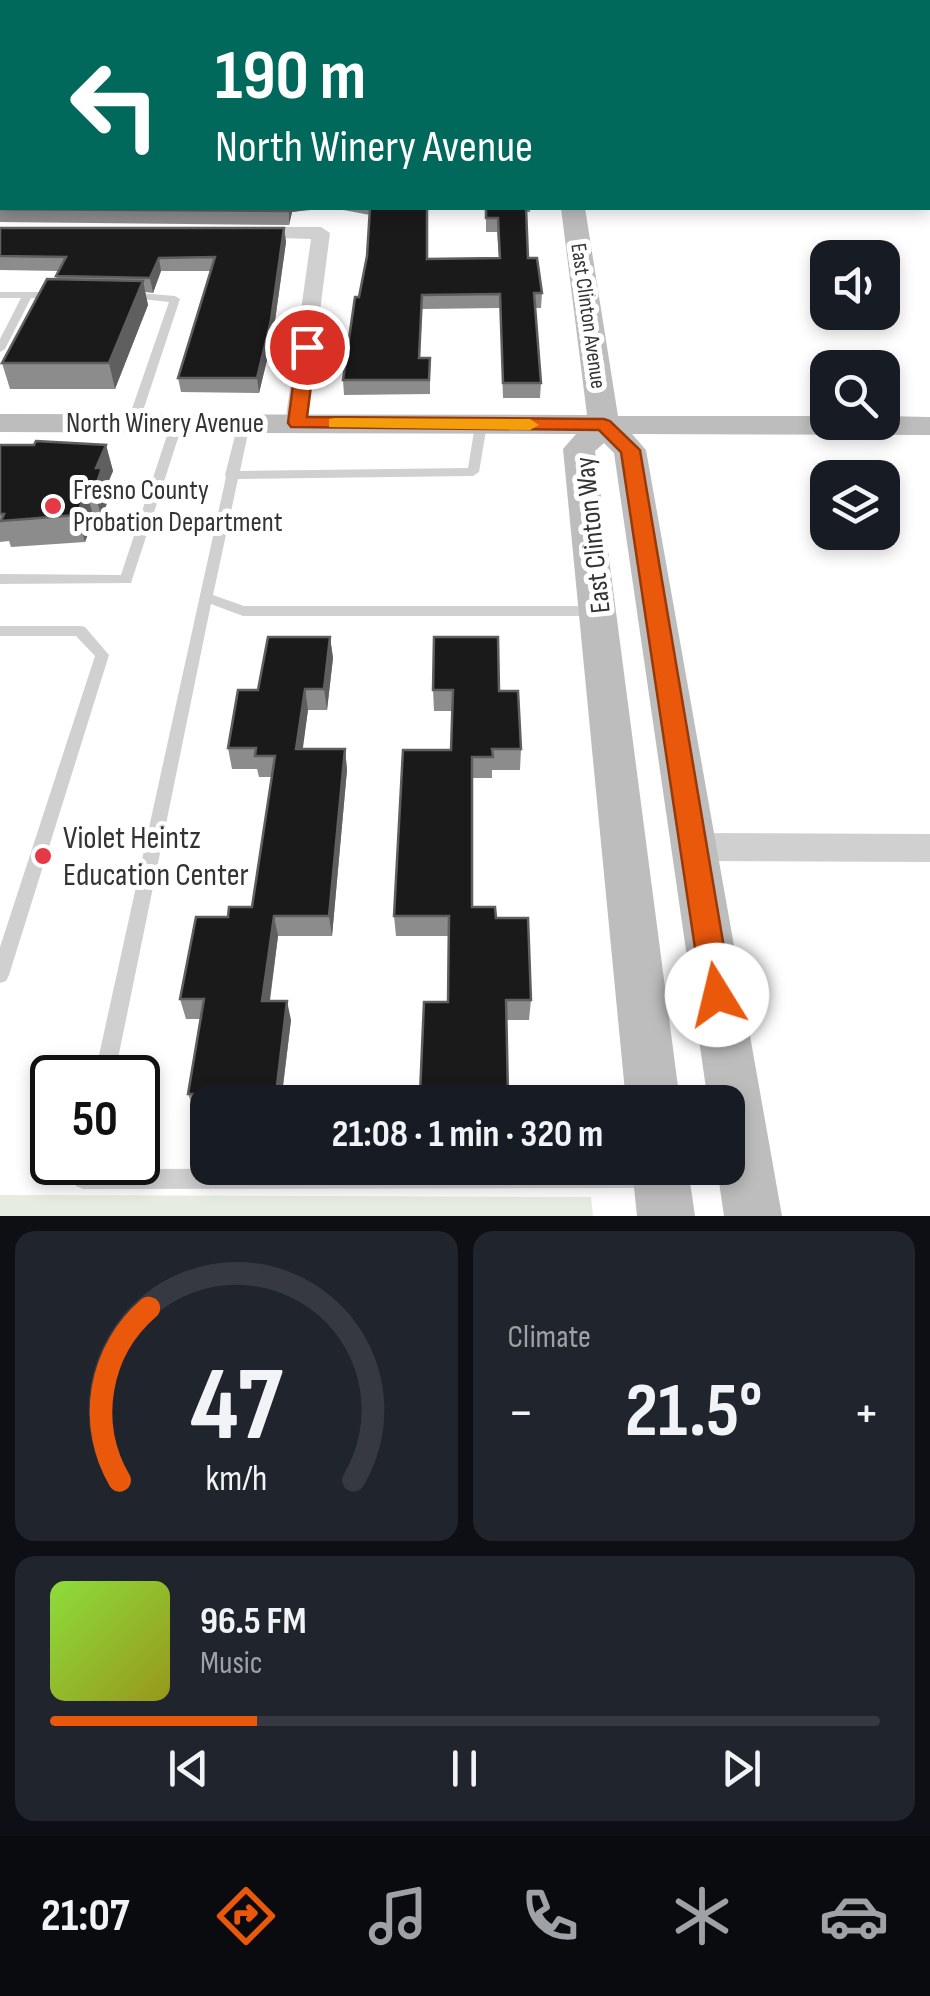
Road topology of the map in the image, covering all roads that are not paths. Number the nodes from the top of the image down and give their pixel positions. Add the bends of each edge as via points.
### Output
1 (573, 210) edge
2 (226, 233) edge
3 (0, 294) edge
4 (28, 295) junction
5 (74, 295) edge
6 (109, 295) edge
7 (0, 349) edge
8 (0, 423) edge
9 (133, 423) junction
10 (297, 423) junction
11 (176, 424) junction
12 (244, 424) junction
13 (481, 425) junction
14 (604, 425) junction
15 (930, 426) edge
16 (231, 475) junction
17 (0, 580) edge
18 (206, 597) junction
19 (600, 611) junction
20 (0, 631) edge
21 (693, 847) junction
22 (930, 848) edge
23 (0, 975) edge
24 (109, 1055) edge
25 (651, 1085) edge
26 (160, 1180) edge
27 (662, 1187) edge
28 (753, 1216) edge

1 - 14 main road, East Clinton Avenue
2 - 10 street via 321,233
3 - 4 lane
4 - 5 lane
4 - 7 lane
6 - 9 lane via 174,299
8 - 9 main road, North Winery Avenue
9 - 11 main road, North Winery Avenue
10 - 12 main road, North Winery Avenue
10 - 13 main road, North Winery Avenue
11 - 12 main road, North Winery Avenue
11 - 17 lane via 126,580
12 - 16 lane
13 - 14 main road, North Winery Avenue
13 - 16 lane via 472,472
14 - 15 main road, North Winery Avenue
14 - 19 main road, East Clinton Way via 579,449
14 - 21 main road, East Clinton Way via 630,450
16 - 18 lane
18 - 19 lane via 243,611
18 - 24 lane
19 - 25 main road, East Clinton Way
20 - 23 lane via 80,631 102,655
21 - 22 street
21 - 28 main road, East Clinton Way
26 - 27 lane

